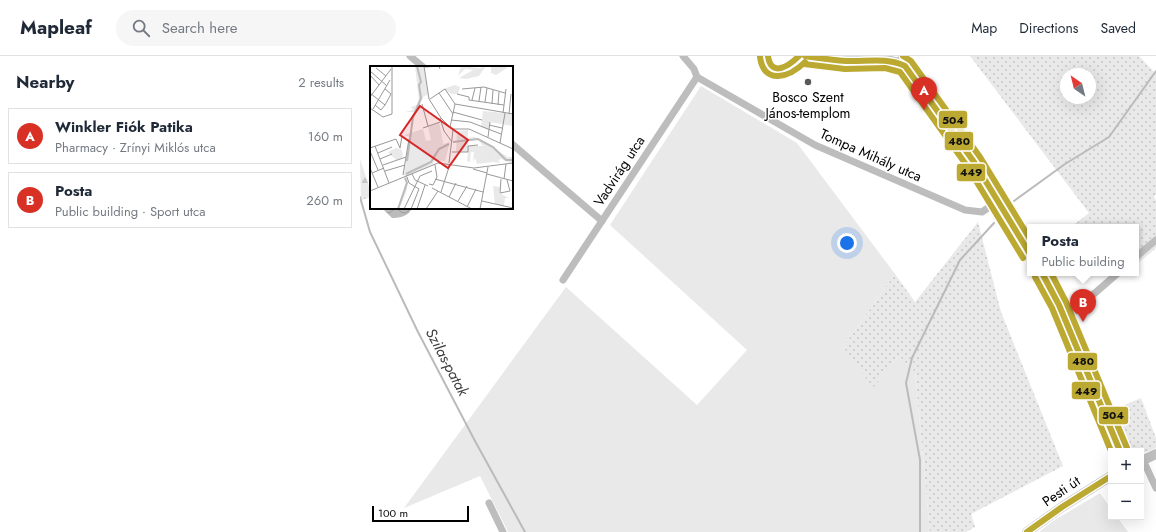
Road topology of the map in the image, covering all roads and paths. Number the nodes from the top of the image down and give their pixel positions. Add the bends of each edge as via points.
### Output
1 (410, 56) edge
2 (683, 56) edge
3 (804, 56) edge
4 (851, 59) edge
5 (901, 59) edge
6 (422, 66) edge
7 (697, 77) junction
8 (513, 145) edge
9 (1000, 203) junction
10 (602, 221) junction
11 (1156, 240) edge
12 (1027, 249) edge
13 (1139, 254) edge
14 (1044, 276) edge
15 (1115, 276) edge
16 (563, 280) dead end
17 (1065, 320) junction
18 (1119, 448) edge
19 (1156, 454) edge
20 (1144, 459) edge
21 (1144, 464) edge
22 (1108, 478) edge
23 (1156, 488) edge
24 (489, 503) dead end
25 (503, 532) edge
26 (1028, 532) edge

1 - 6 street
2 - 7 street, Tompa Mihály utca
3 - 4 main road via 832,60
4 - 5 main road
5 - 9 main road
7 - 9 street, Tompa Mihály utca via 815,145 942,201 965,210 982,212
7 - 10 street, Vadvirág utca
8 - 10 street
9 - 12 main road
10 - 16 street, Vadvirág utca
11 - 13 street
14 - 17 main road
15 - 17 street
17 - 18 main road
19 - 20 main road
21 - 23 street
22 - 26 main road, Pesti út via 1062,506
24 - 25 street

